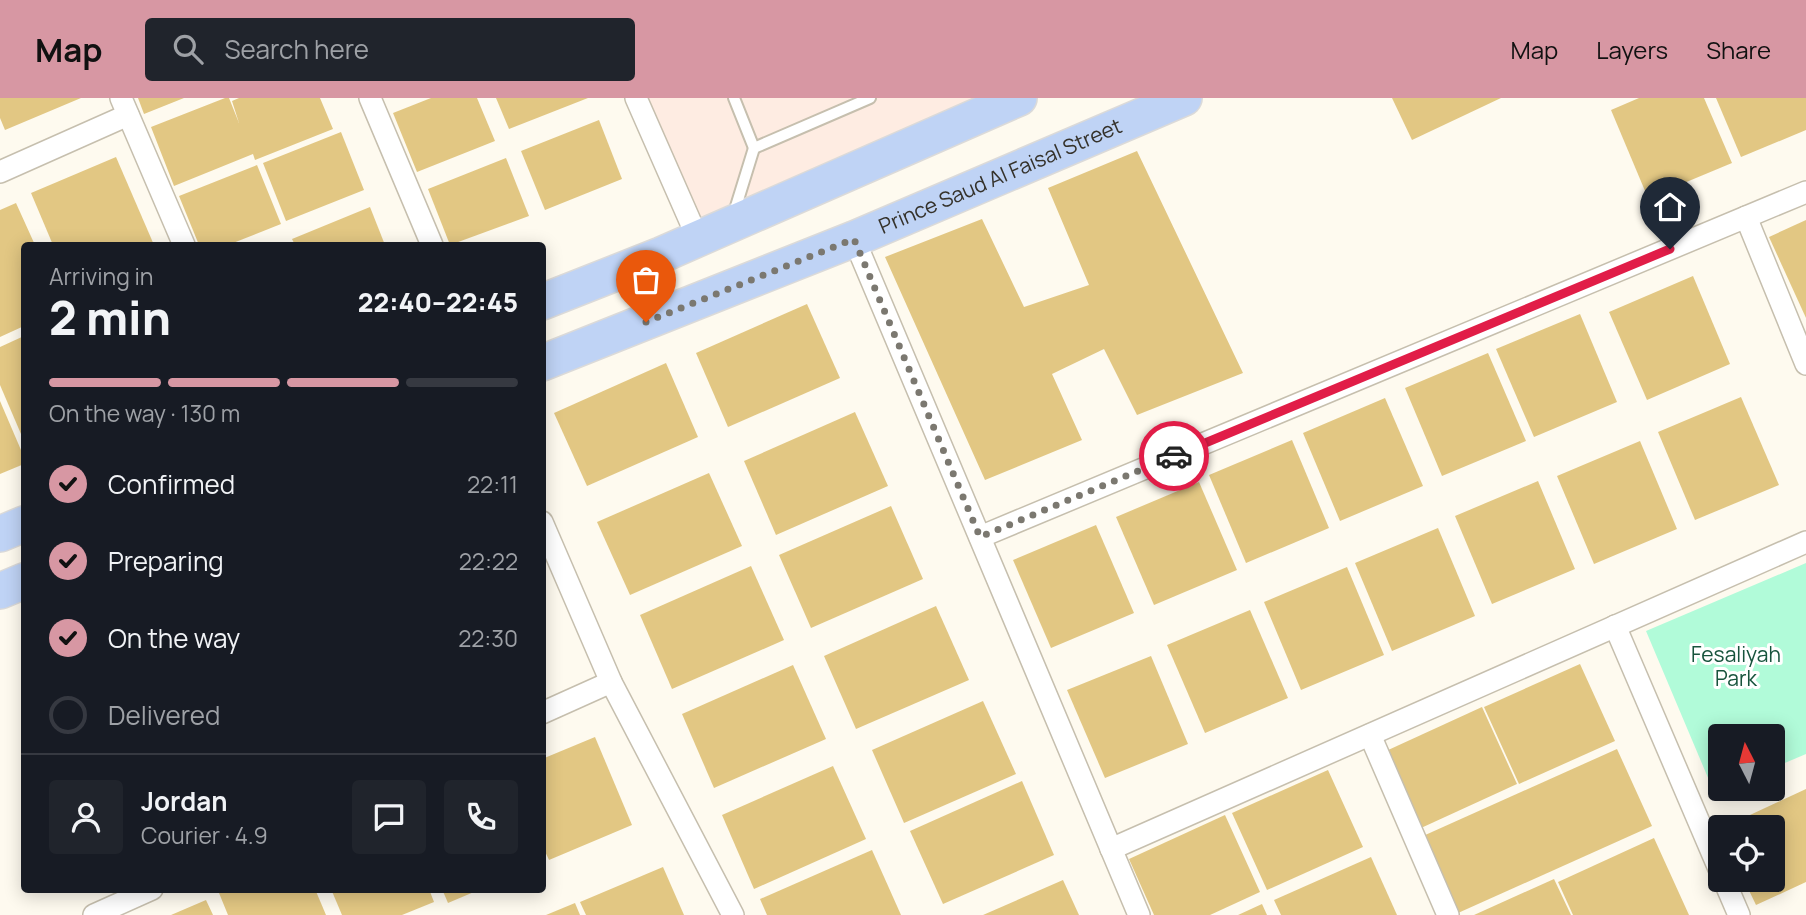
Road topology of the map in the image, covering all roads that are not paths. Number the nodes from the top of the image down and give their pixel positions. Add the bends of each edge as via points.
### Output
1 (370, 98) edge
2 (636, 98) edge
3 (734, 98) edge
4 (870, 98) edge
5 (1019, 98) edge
6 (1184, 98) edge
7 (124, 106) edge
8 (754, 148) junction
9 (0, 172) edge
10 (1806, 192) edge
11 (1746, 217) junction
12 (730, 225) junction
13 (698, 239) junction
14 (854, 239) junction
15 (183, 242) edge
16 (431, 242) edge
17 (546, 300) edge
18 (546, 361) edge
19 (1806, 364) edge
20 (21, 524) edge
21 (546, 531) edge
22 (0, 534) edge
23 (980, 537) junction
24 (1806, 542) edge
25 (21, 581) edge
26 (0, 591) edge
27 (1615, 626) junction
28 (611, 682) junction
29 (546, 711) edge
30 (1370, 734) junction
31 (1708, 844) edge
32 (1111, 849) junction
33 (1729, 892) edge
34 (143, 893) edge
35 (94, 915) edge
36 (733, 915) edge
37 (1139, 915) edge
38 (1448, 915) edge
39 (1739, 915) edge

1 - 16 street
2 - 13 street
3 - 8 lane
4 - 8 lane
5 - 12 main road
6 - 14 main road, Prince Saud Al Faisal Street
7 - 9 street
7 - 15 street
8 - 12 lane
10 - 11 street
11 - 19 street
11 - 23 street
12 - 13 main road
13 - 17 main road
14 - 18 main road, Prince Saud Al Faisal Street
14 - 23 street
20 - 22 main road
21 - 28 street
23 - 32 street
24 - 27 street
25 - 26 main road
27 - 30 street
27 - 31 street
28 - 29 street
28 - 36 street
30 - 32 street
30 - 38 street
32 - 37 street
33 - 39 street
34 - 35 street

